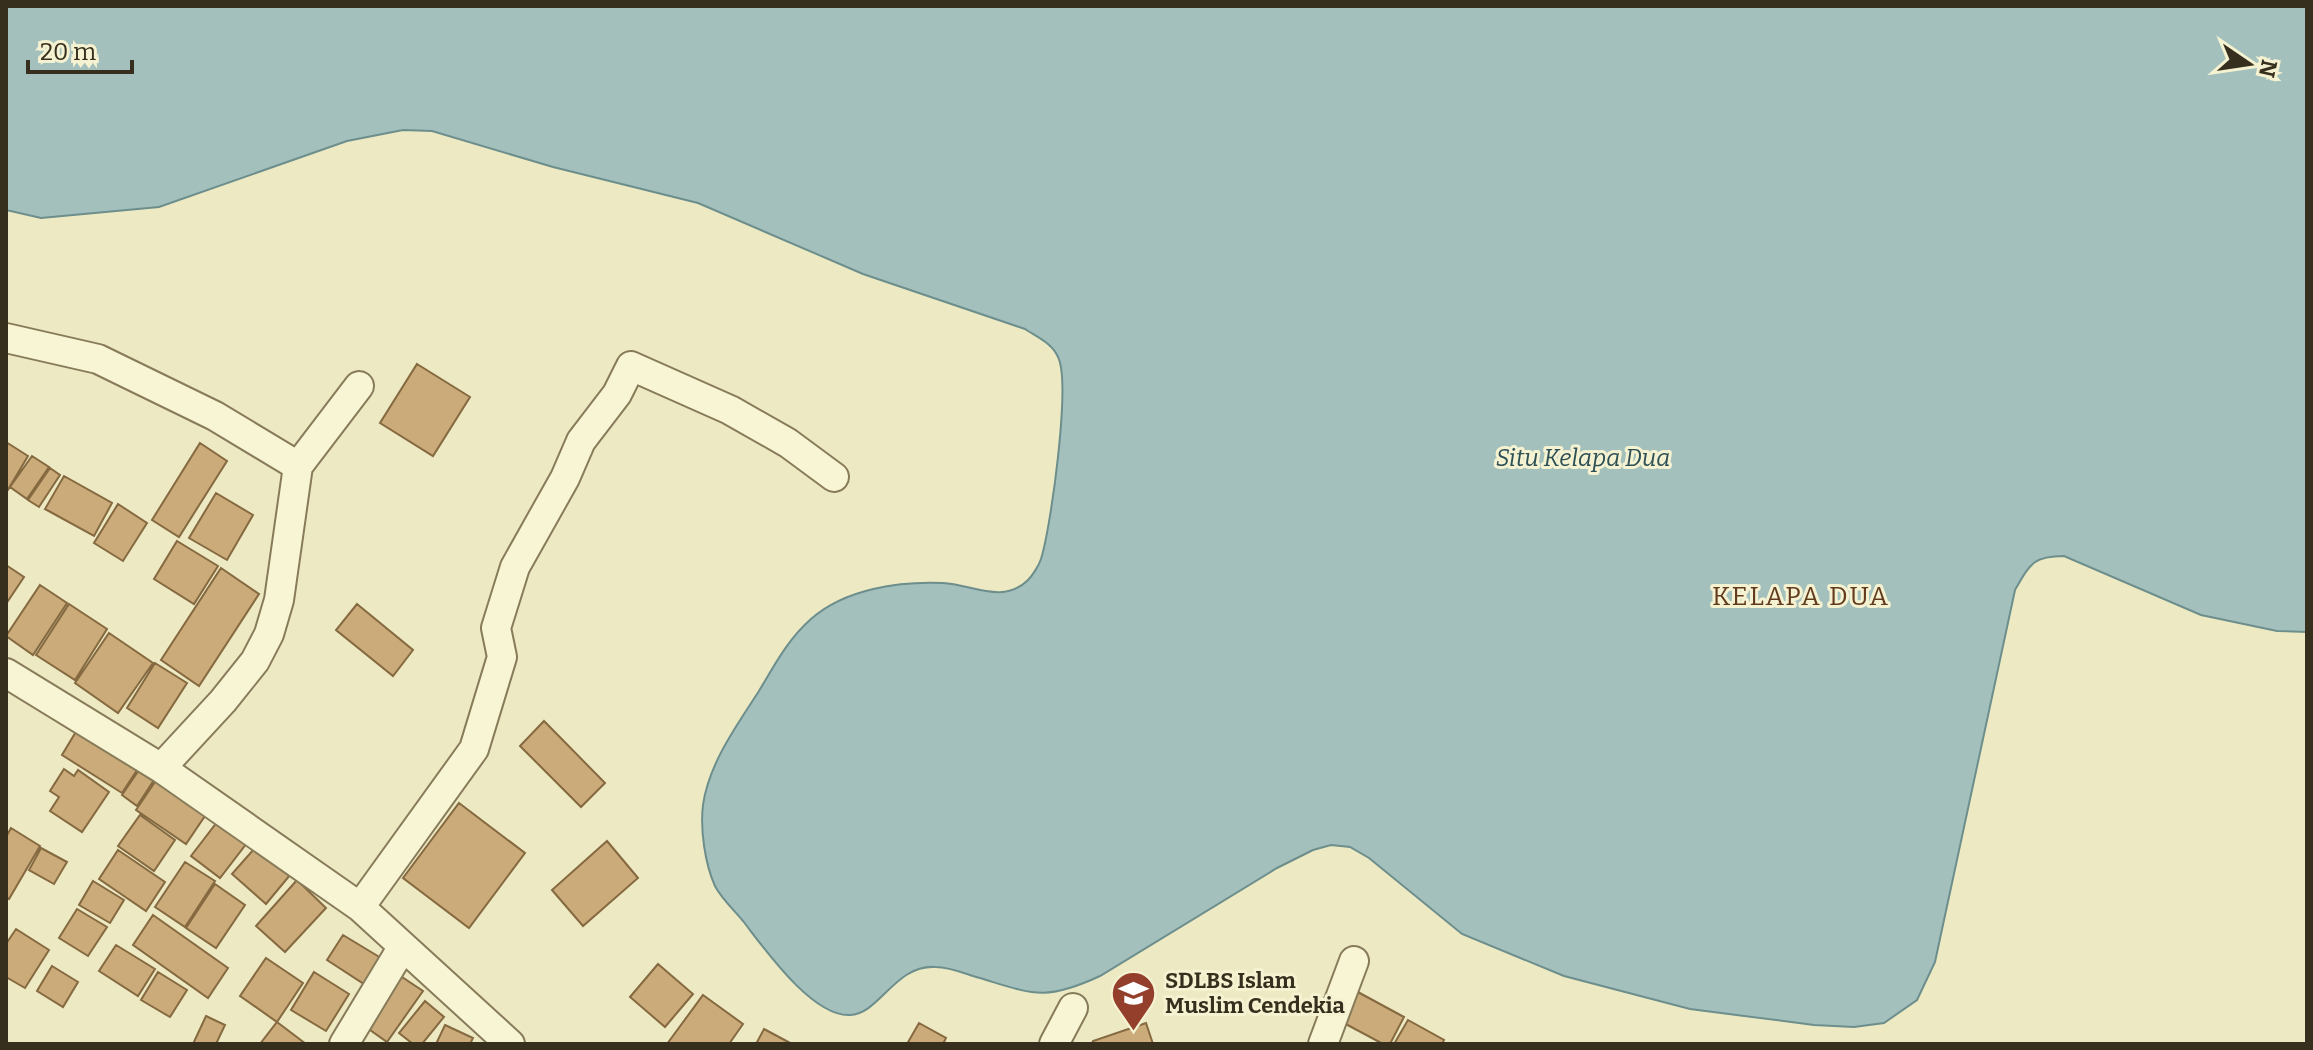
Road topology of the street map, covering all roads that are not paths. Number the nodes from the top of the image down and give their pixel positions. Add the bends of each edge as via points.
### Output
1 (6, 338) edge
2 (359, 386) dead end
3 (298, 466) junction
4 (834, 477) dead end
5 (6, 673) edge
6 (161, 768) junction
7 (360, 907) junction
8 (402, 948) junction
9 (1354, 961) dead end
10 (1073, 1008) dead end
11 (503, 1042) edge
12 (344, 1044) edge
13 (1054, 1044) edge
14 (1323, 1044) edge

1 - 3 street via 98,359 215,416
2 - 3 street
3 - 6 street via 279,600 269,634 223,701
4 - 7 street via 730,410 631,366 581,441 515,567 496,628 502,657 474,749
5 - 6 street
6 - 7 street
7 - 8 street
8 - 11 street
8 - 12 street
9 - 14 street
10 - 13 street

